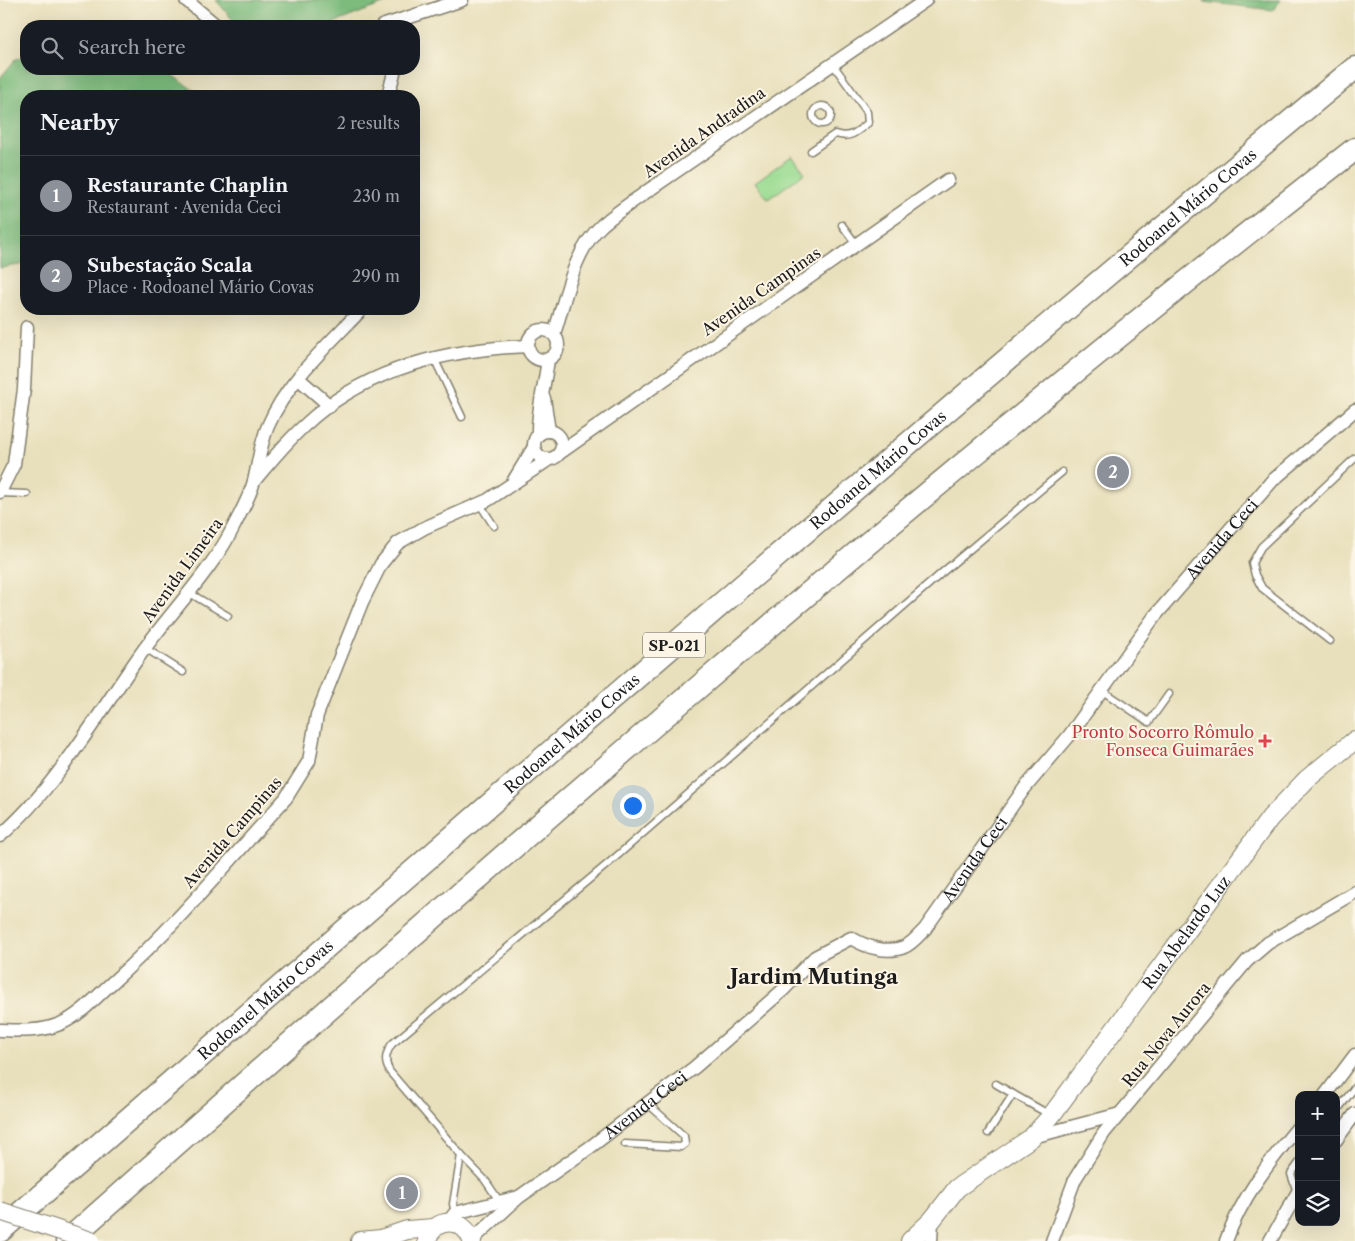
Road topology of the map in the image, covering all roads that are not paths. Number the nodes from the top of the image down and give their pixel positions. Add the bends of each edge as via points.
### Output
1 (186, 0) edge
2 (462, 0) edge
3 (926, 0) edge
4 (210, 20) edge
5 (410, 20) edge
6 (832, 63) junction
7 (1355, 68) edge
8 (393, 75) edge
9 (390, 90) edge
10 (827, 123) dead end
11 (835, 134) junction
12 (1355, 149) edge
13 (810, 151) dead end
14 (948, 180) dead end
15 (842, 225) dead end
16 (856, 244) junction
17 (357, 315) edge
18 (27, 327) dead end
19 (554, 334) junction
20 (528, 346) junction
21 (433, 357) junction
22 (548, 359) junction
23 (299, 379) junction
24 (330, 406) junction
25 (1355, 410) edge
26 (462, 417) dead end
27 (593, 429) junction
28 (540, 438) junction
29 (561, 438) junction
30 (561, 452) junction
31 (1355, 458) edge
32 (548, 460) junction
33 (1062, 472) dead end
34 (254, 481) junction
35 (511, 485) junction
36 (0, 492) edge
37 (27, 494) dead end
38 (479, 504) junction
39 (494, 526) dead end
40 (188, 592) junction
41 (228, 616) dead end
42 (1330, 642) dead end
43 (145, 648) junction
44 (183, 672) dead end
45 (1101, 690) junction
46 (1169, 694) dead end
47 (1355, 740) edge
48 (0, 836) edge
49 (1355, 892) edge
50 (0, 1030) edge
51 (1355, 1055) edge
52 (996, 1084) dead end
53 (1355, 1087) edge
54 (1328, 1091) edge
55 (1013, 1094) junction
56 (648, 1104) junction
57 (1340, 1107) edge
58 (1120, 1114) junction
59 (1355, 1114) edge
60 (1051, 1116) junction
61 (1088, 1121) junction
62 (1295, 1131) edge
63 (988, 1133) dead end
64 (1339, 1136) edge
65 (1031, 1138) junction
66 (625, 1144) dead end
67 (1094, 1149) junction
68 (461, 1155) junction
69 (1295, 1168) edge
70 (1295, 1184) edge
71 (1295, 1196) edge
72 (503, 1206) junction
73 (0, 1211) edge
74 (932, 1220) junction
75 (441, 1226) edge
76 (0, 1231) edge
77 (384, 1240) edge
78 (472, 1240) edge
79 (67, 1241) edge
80 (91, 1241) edge
81 (360, 1241) edge
82 (910, 1241) edge
83 (931, 1241) edge
84 (1052, 1241) edge
85 (1226, 1241) edge
86 (1270, 1241) edge

1 - 4 street
2 - 5 street
3 - 6 street, Avenida Andradina
6 - 11 lane via 868,119 868,123 852,136
6 - 19 street, Avenida Andradina via 601,226 577,261
7 - 76 highway, Rodoanel Mário Covas / SP-021 via 730,596
8 - 9 street
10 - 11 lane
11 - 13 lane
12 - 79 highway, SP-021 via 1176,288 815,585
14 - 16 street, Avenida Campinas
15 - 16 lane
16 - 27 street, Avenida Campinas
17 - 23 street, Avenida Limeira
18 - 36 street via 24,389 14,464
19 - 20 street via 540,330 533,333
19 - 22 street via 558,348
20 - 21 street via 478,349
20 - 22 street via 535,358
21 - 24 street via 352,389
21 - 26 lane
22 - 28 street via 544,396 537,416
23 - 24 street
23 - 34 street, Avenida Limeira via 268,425 258,454
24 - 34 street via 306,424
25 - 45 street, Avenida Ceci via 1272,481 1154,617
27 - 29 street, Avenida Campinas
27 - 30 street, Avenida Campinas
28 - 29 street
28 - 32 street via 541,458
28 - 35 street, Avenida Campinas
29 - 30 street
30 - 32 street, Avenida Campinas
31 - 42 lane via 1261,547 1252,563 1262,588
32 - 35 street, Avenida Campinas
33 - 68 lane via 610,862 392,1044 386,1056 390,1072
34 - 40 street, Avenida Limeira via 226,540
35 - 38 street, Avenida Campinas
36 - 37 lane
38 - 39 lane
38 - 50 street, Avenida Campinas via 424,528 398,544 381,564 362,602 317,714 304,768 286,798 158,941 92,1001 62,1023 44,1029
40 - 41 lane
40 - 43 street, Avenida Limeira
43 - 44 lane
43 - 48 street, Avenida Limeira via 81,741 40,794
45 - 46 lane via 1149,722
45 - 56 street, Avenida Ceci via 1024,789 925,929 911,943 902,948 867,947 851,938 815,957 783,990
47 - 60 main road, Rua Abelardo Luz via 1307,779 1270,818
49 - 58 street, Rua Nova Aurora via 1268,943 1247,961
51 - 54 street
52 - 55 lane
53 - 57 lane
55 - 60 lane
55 - 63 lane
56 - 66 lane via 684,1136 685,1144 681,1147
56 - 72 street, Avenida Ceci
58 - 61 street, Rua Abelardo Luz
58 - 67 street, Rua Nova Aurora
59 - 64 street
60 - 65 main road, Rua Abelardo Luz
61 - 65 street, Rua Abelardo Luz
61 - 67 street
62 - 85 street via 1251,1189
65 - 74 main road, Rua Abelardo Luz via 965,1182
67 - 84 street, Rua Nova Aurora via 1075,1179
68 - 72 lane via 485,1180
68 - 75 lane via 452,1204
69 - 70 lane via 1291,1174
71 - 86 street
72 - 75 street, Avenida Ceci
72 - 78 street, Avenida Ceci
73 - 80 main road, bridge
74 - 82 main road, Rua Abelardo Luz
74 - 83 street
75 - 77 main road, Avenida Ceci via 407,1230
75 - 78 main road via 454,1222 466,1229
77 - 81 main road, Avenida Ceci

